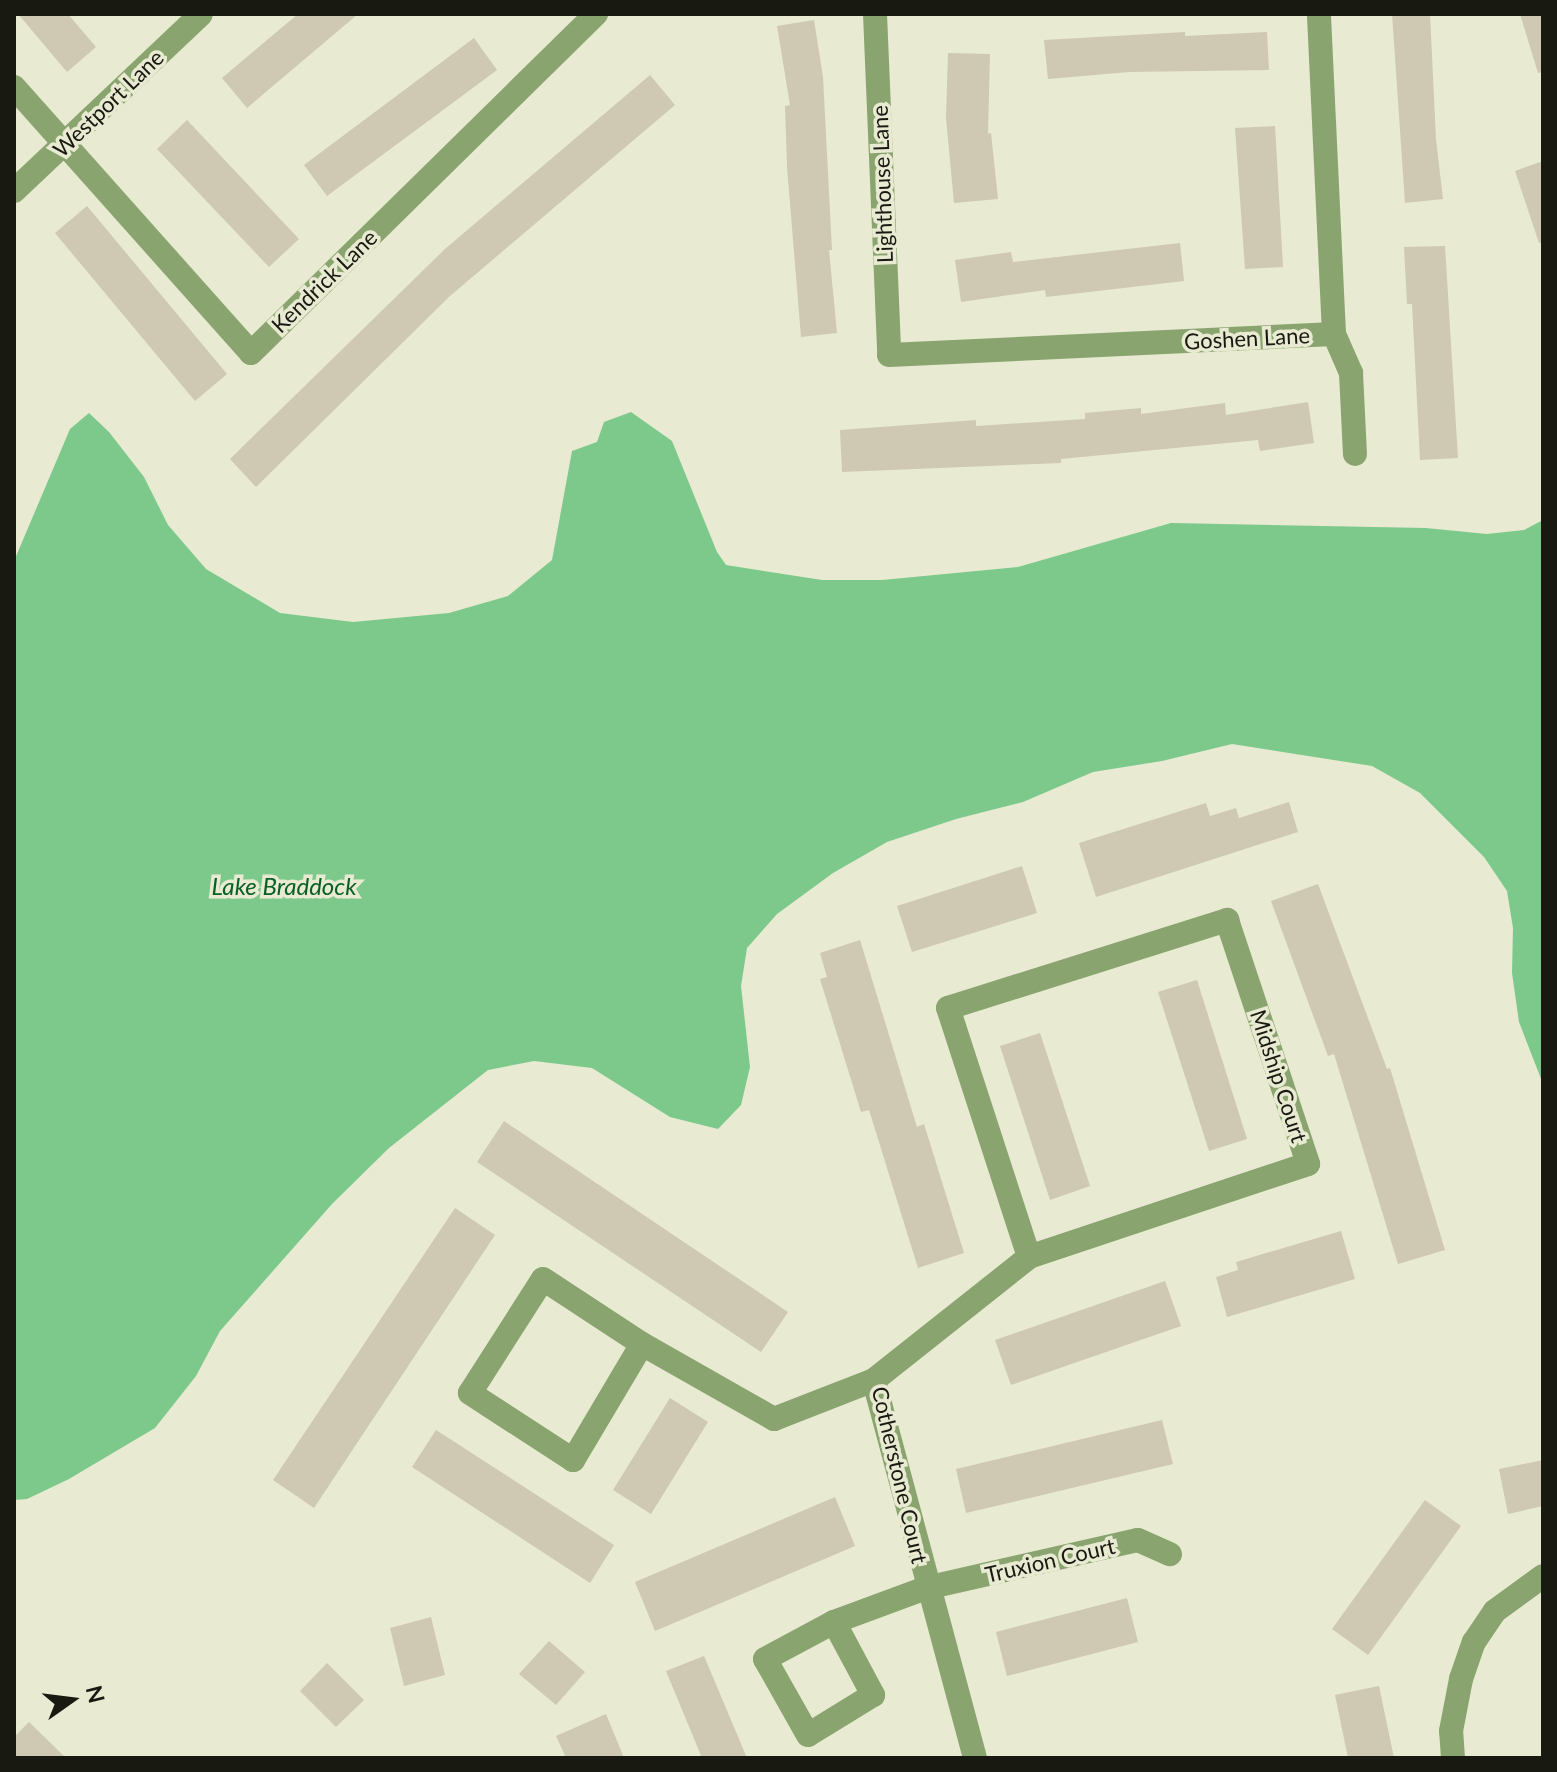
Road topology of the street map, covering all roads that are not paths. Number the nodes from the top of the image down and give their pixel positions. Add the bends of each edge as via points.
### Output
1 (201, 14) edge
2 (596, 14) edge
3 (875, 14) edge
4 (1319, 14) edge
5 (14, 87) edge
6 (66, 145) junction
7 (14, 191) edge
8 (1334, 334) junction
9 (889, 355) joint
10 (1355, 454) dead end
11 (1029, 1257) junction
12 (642, 1344) junction
13 (874, 1380) junction
14 (1170, 1554) dead end
15 (1543, 1576) edge
16 (926, 1588) junction
17 (834, 1622) junction
18 (975, 1758) edge
19 (1453, 1758) edge

1 - 6 street, Westport Lane
2 - 6 street, Kendrick Lane via 251,353
3 - 9 street, Lighthouse Lane
4 - 8 street, Goshen Lane
5 - 6 street
6 - 7 street, Westport Lane
8 - 9 street, Goshen Lane
8 - 10 street via 1351,373
11 - 11 street, Midship Court via 1308,1164 1227,920 948,1008
11 - 13 street, Cotherstone Court
12 - 12 street via 573,1460 470,1393 543,1279
12 - 13 street via 774,1419
13 - 16 street, Cotherstone Court
14 - 16 street, Truxion Court via 1138,1540
15 - 19 street via 1495,1611 1474,1642 1451,1731
16 - 17 street, Truxion Court
16 - 18 street, Cotherstone Court
17 - 17 street, Truxion Court via 765,1659 808,1735 873,1695

